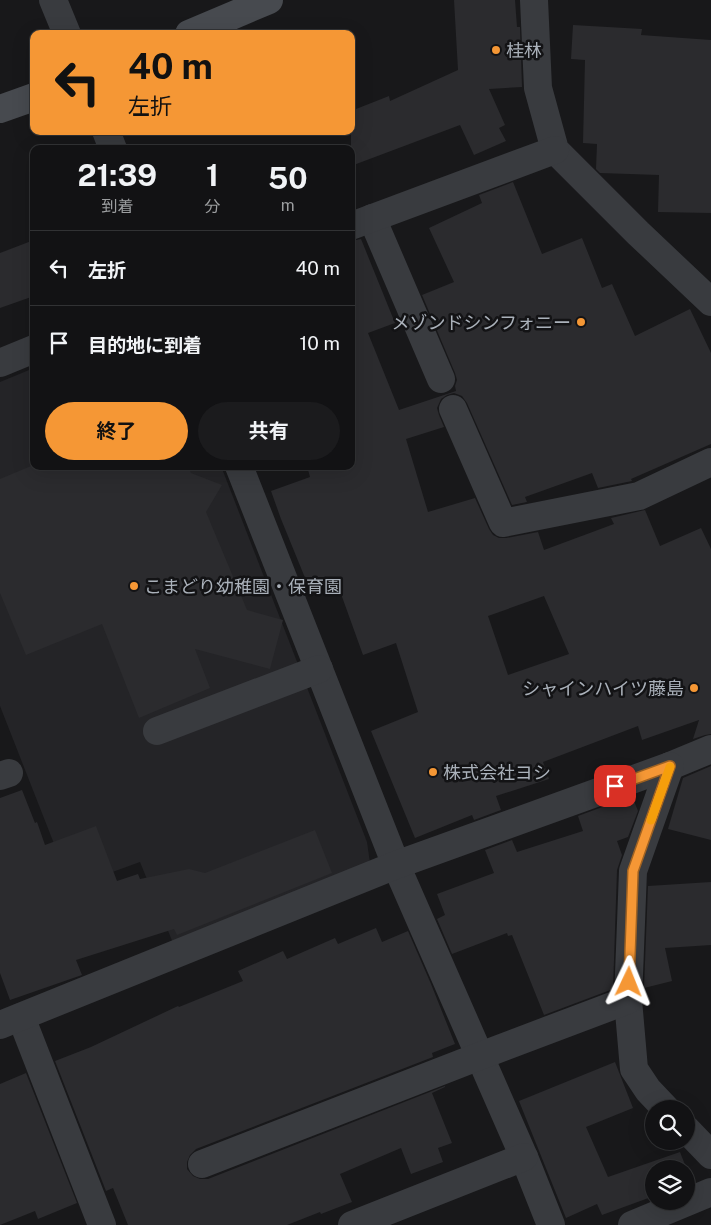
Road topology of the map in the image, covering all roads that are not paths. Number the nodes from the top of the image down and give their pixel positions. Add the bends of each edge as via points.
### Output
1 (53, 0) edge
2 (269, 0) edge
3 (534, 0) edge
4 (65, 30) edge
5 (198, 30) edge
6 (30, 98) edge
7 (0, 109) edge
8 (555, 150) junction
9 (361, 222) edge
10 (699, 281) edge
11 (711, 302) edge
12 (30, 351) edge
13 (0, 363) edge
14 (441, 379) dead end
15 (453, 409) dead end
16 (711, 462) edge
17 (241, 470) edge
18 (319, 669) junction
19 (156, 731) dead end
20 (711, 750) edge
21 (670, 766) junction
22 (396, 865) junction
23 (628, 1000) junction
24 (11, 1021) edge
25 (480, 1056) junction
26 (657, 1100) edge
27 (695, 1139) edge
28 (711, 1155) edge
29 (524, 1156) junction
30 (202, 1164) dead end
31 (711, 1192) edge
32 (102, 1225) edge
33 (352, 1225) edge
34 (552, 1225) edge
35 (632, 1225) edge

1 - 4 street
2 - 5 street
3 - 8 street via 538,88
6 - 7 street
8 - 9 street
8 - 10 street via 638,233
9 - 14 street
10 - 11 street
12 - 13 street
15 - 16 street via 503,523 639,496
17 - 18 street
18 - 19 street
18 - 22 street
20 - 21 street
21 - 22 street
21 - 23 street via 633,871
22 - 24 street
22 - 25 street
23 - 25 street
23 - 26 street via 634,1069
24 - 32 street
25 - 29 street
25 - 30 street
27 - 28 street
29 - 33 street
29 - 34 street
31 - 35 street

